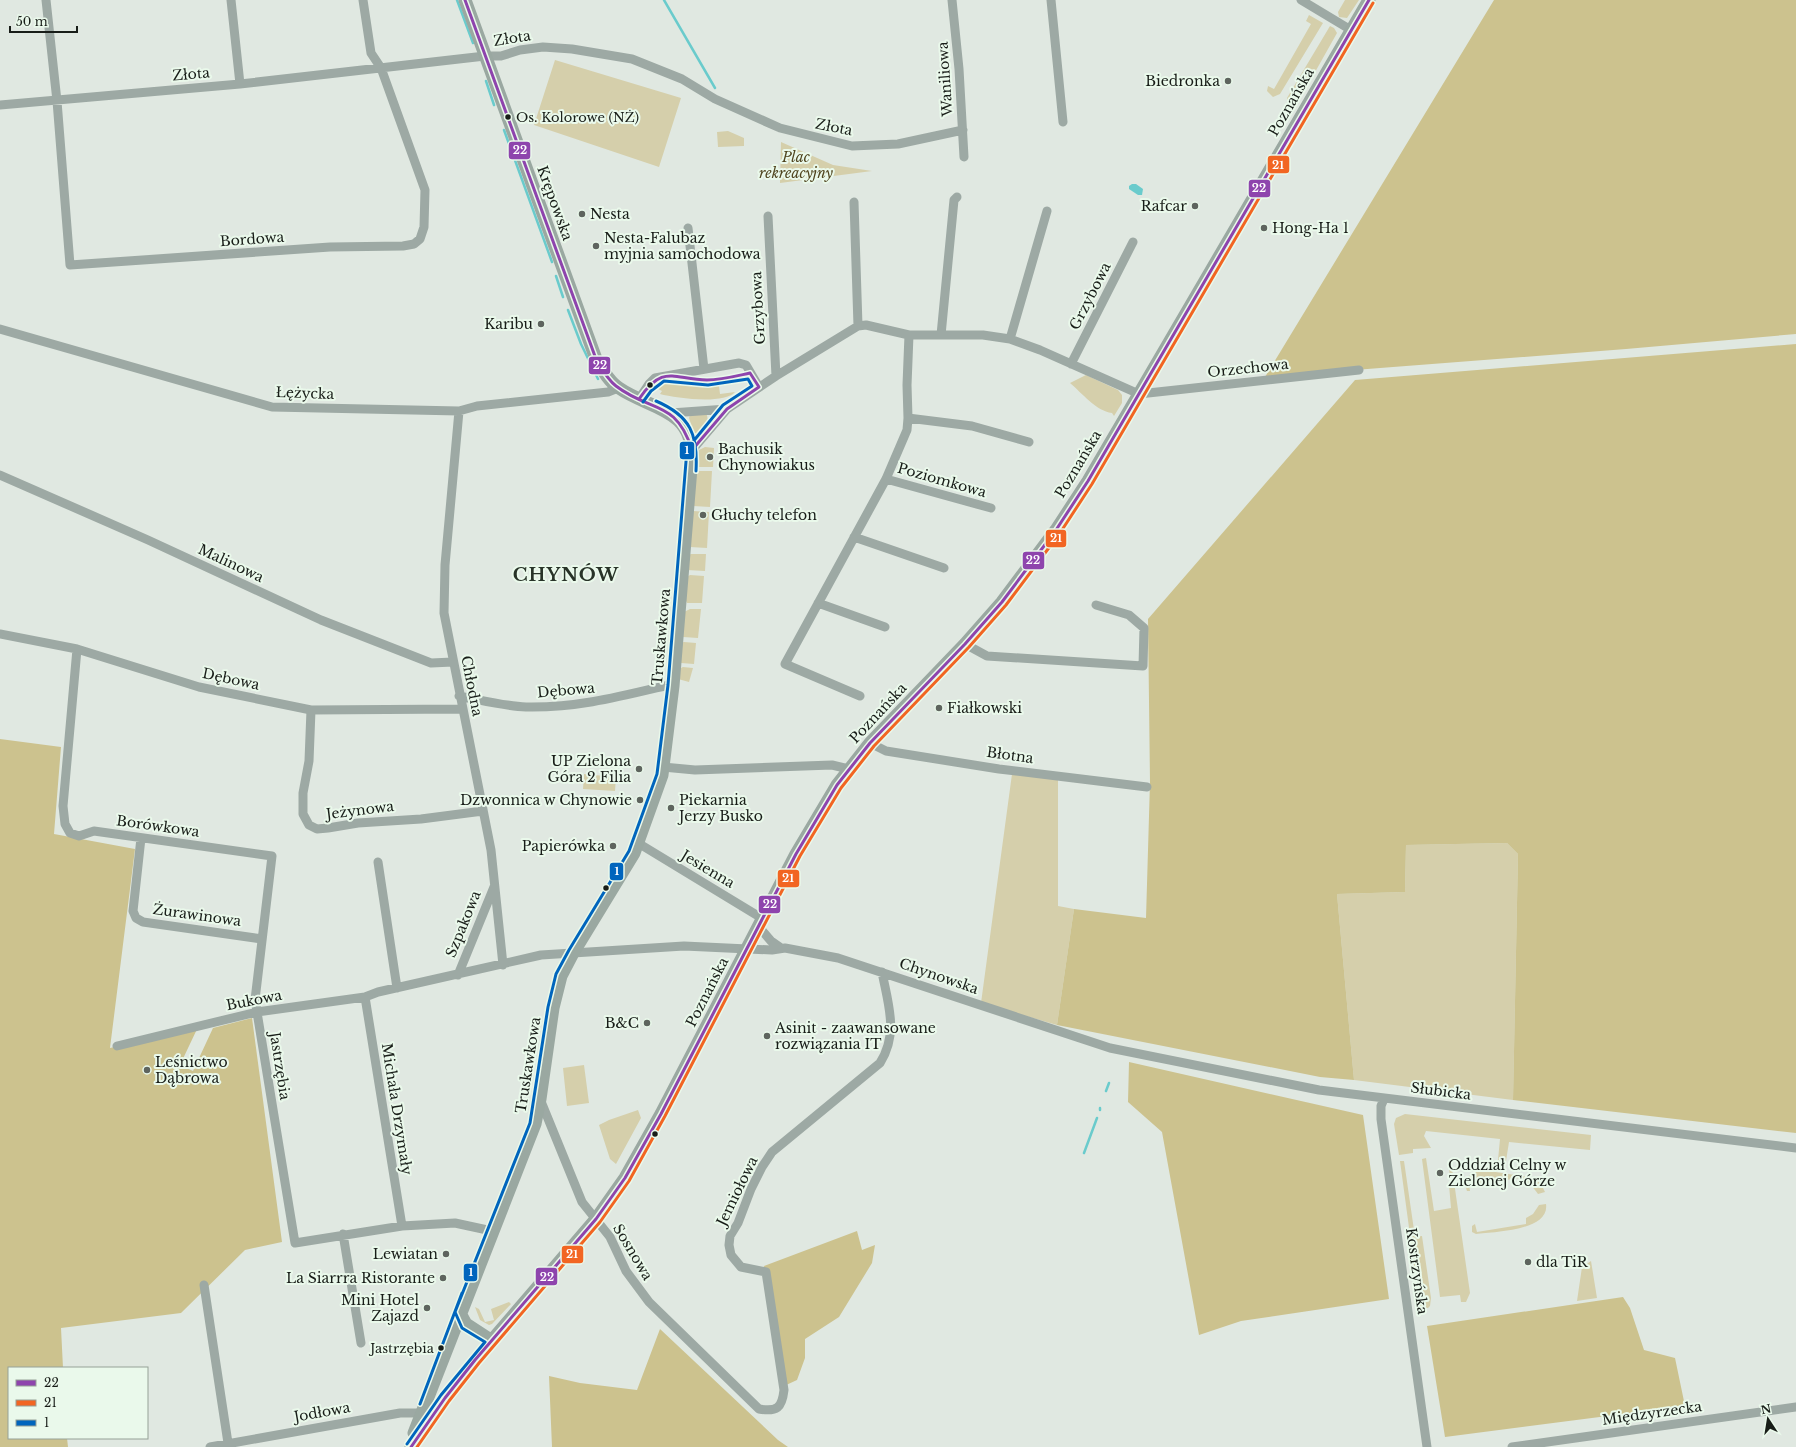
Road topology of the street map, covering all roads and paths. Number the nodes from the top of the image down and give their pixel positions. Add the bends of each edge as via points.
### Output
1 (46, 0) edge
2 (231, 0) edge
3 (364, 0) edge
4 (465, 0) edge
5 (952, 0) edge
6 (1051, 0) edge
7 (1301, 0) edge
8 (1369, 0) edge
9 (1352, 30) junction
10 (485, 56) junction
11 (381, 68) junction
12 (240, 84) junction
13 (57, 101) junction
14 (0, 105) edge
15 (1063, 122) dead end
16 (963, 130) junction
17 (964, 157) dead end
18 (957, 197) dead end
19 (854, 202) dead end
20 (1047, 211) dead end
21 (768, 216) dead end
22 (688, 228) dead end
23 (1134, 242) dead end
24 (858, 326) junction
25 (0, 329) edge
26 (910, 335) junction
27 (940, 335) junction
28 (1010, 339) junction
29 (1071, 364) junction
30 (704, 369) junction
31 (1359, 370) dead end
32 (776, 376) junction
33 (759, 387) junction
34 (618, 388) junction
35 (1139, 394) junction
36 (639, 399) junction
37 (727, 409) junction
38 (459, 411) junction
39 (671, 413) junction
40 (908, 418) junction
41 (1029, 442) dead end
42 (692, 450) junction
43 (0, 475) edge
44 (886, 479) junction
45 (991, 508) dead end
46 (854, 537) junction
47 (944, 568) dead end
48 (818, 603) junction
49 (1096, 605) dead end
50 (885, 626) dead end
51 (0, 634) edge
52 (965, 644) junction
53 (77, 649) junction
54 (453, 662) junction
55 (673, 684) junction
56 (459, 696) junction
57 (860, 696) dead end
58 (462, 709) junction
59 (311, 710) junction
60 (870, 743) junction
61 (663, 767) junction
62 (849, 769) junction
63 (1147, 787) dead end
64 (483, 811) junction
65 (141, 838) junction
66 (638, 843) junction
67 (378, 862) dead end
68 (495, 885) junction
69 (761, 923) junction
70 (262, 939) junction
71 (781, 948) junction
72 (747, 949) junction
73 (573, 953) junction
74 (503, 965) junction
75 (882, 972) junction
76 (458, 974) junction
77 (397, 988) junction
78 (365, 997) junction
79 (257, 1012) junction
80 (1086, 1041) joint
81 (117, 1046) dead end
82 (540, 1099) junction
83 (1384, 1099) junction
84 (1796, 1148) edge
85 (596, 1219) junction
86 (402, 1226) junction
87 (492, 1231) junction
88 (343, 1234) junction
89 (204, 1285) dead end
90 (460, 1313) junction
91 (492, 1341) junction
92 (361, 1343) dead end
93 (1796, 1407) edge
94 (759, 1409) joint
95 (422, 1413) junction
96 (228, 1443) junction
97 (210, 1447) edge
98 (410, 1447) edge
99 (1427, 1447) edge
100 (1512, 1447) edge

1 - 13 street
2 - 12 street
3 - 11 street via 371,53
4 - 10 street, Krępowska
5 - 16 street, Waniliowa via 960,69
6 - 15 street
7 - 9 street
8 - 9 street, Poznańska
9 - 35 street, Poznańska
10 - 11 street, Złota
10 - 16 street, Złota via 501,56 543,47 632,59 682,79 715,99 780,128 852,146 898,144
10 - 34 street, Krępowska via 592,349 602,369
11 - 12 street, Złota
11 - 13 street, Bordowa via 425,190 424,227 420,238 414,244 403,246 330,247 70,266
12 - 13 street, Złota
13 - 14 street, Złota
16 - 17 street, Waniliowa
18 - 27 street via 954,200
19 - 24 street
20 - 28 street
21 - 32 street, Grzybowa
22 - 30 street
23 - 29 street, Grzybowa
24 - 26 street via 866,325
24 - 32 street
25 - 38 street, Łężycka via 272,407
26 - 27 street
26 - 40 street, Poziomkowa
27 - 28 street via 984,335
28 - 29 street
29 - 35 street
30 - 33 street, Grzybowa via 739,363 746,365
30 - 36 street, Grzybowa via 655,378
31 - 35 street, Orzechowa
32 - 33 street
33 - 37 street
34 - 36 street, Truskawkowa
34 - 38 street, Łężycka via 608,392
35 - 52 street, Poznańska via 1056,530 1011,591
36 - 39 street, Truskawkowa
37 - 39 street, Truskawkowa
37 - 42 street
38 - 54 street, Chłodna via 444,588 446,629
39 - 42 street, Truskawkowa via 686,428
40 - 41 street via 972,426
40 - 44 street, Poziomkowa via 906,430
42 - 55 street, Truskawkowa
43 - 54 street, Malinowa via 322,620 431,663
44 - 45 street, Poziomkowa
44 - 46 street, Poziomkowa
46 - 47 street
46 - 48 street, Poziomkowa
48 - 50 street
48 - 57 street, Poziomkowa via 784,664
49 - 52 street via 1129,615 1144,628 1143,666 987,656
51 - 53 street, Dębowa
52 - 60 street, Poznańska
53 - 59 street, Dębowa via 199,687
53 - 65 street, Borówkowa via 64,806 65,824 70,833 79,836 94,831
54 - 56 street, Chłodna
55 - 56 street, Dębowa via 588,704 524,707
55 - 61 street, Truskawkowa
56 - 58 street, Chłodna
58 - 59 street, Dębowa
58 - 64 street, Chłodna
59 - 64 street, Jeżynowa via 309,761 303,793 304,814 309,825 317,829
60 - 62 street, Poznańska
60 - 63 street, Błotna via 886,751
61 - 62 street via 695,770 832,765
61 - 66 street, Truskawkowa via 654,801
62 - 69 street, Poznańska via 815,821
64 - 68 street, Chłodna
65 - 70 street, Żurawinowa via 133,911 136,918 143,922
65 - 70 street, Borówkowa via 272,856
66 - 69 street, Jesienna
66 - 73 street, Truskawkowa via 629,864
67 - 77 street
68 - 74 street, Chłodna
68 - 76 street, Szpakowa
69 - 71 street via 772,941
69 - 72 street, Poznańska
70 - 79 street, Borówkowa via 255,1000
71 - 72 street, Chynowska
71 - 75 street, Chynowska via 838,958
72 - 73 street, Bukowa via 684,946
72 - 85 street, Poznańska via 641,1152
73 - 74 street, Bukowa via 541,955
73 - 82 street, Truskawkowa via 561,976 557,992
74 - 76 street, Bukowa
75 - 80 street, Chynowska
75 - 94 street, Jemiołowa via 892,1036 887,1052 880,1063 772,1152 762,1167 730,1236 731,1255 740,1267 766,1272 784,1390 783,1401 777,1408
76 - 77 street, Bukowa
77 - 78 street, Bukowa
78 - 79 street, Bukowa
78 - 86 street, Michała Drzymały
79 - 81 street, Bukowa
79 - 88 street, Jastrzębia via 295,1243
80 - 83 street, Słubicka via 1124,1052 1311,1089
82 - 85 street, Sosnowa via 582,1202
82 - 87 street, Truskawkowa via 535,1124
83 - 84 street, Słubicka
83 - 99 street, Kostrzyńska via 1381,1119
85 - 91 street, Poznańska
85 - 94 street, Sosnowa via 610,1237 626,1271 649,1302
86 - 87 street, Jastrzębia via 454,1223
86 - 88 street, Jastrzębia
87 - 90 street, Truskawkowa
88 - 92 street
89 - 96 street
90 - 91 street via 466,1324
90 - 95 street, Truskawkowa
91 - 98 street, Poznańska via 448,1394
93 - 100 street, Międzyrzecka
95 - 96 street, Jodłowa via 400,1413
95 - 98 street, Truskawkowa
96 - 97 street, Jodłowa

